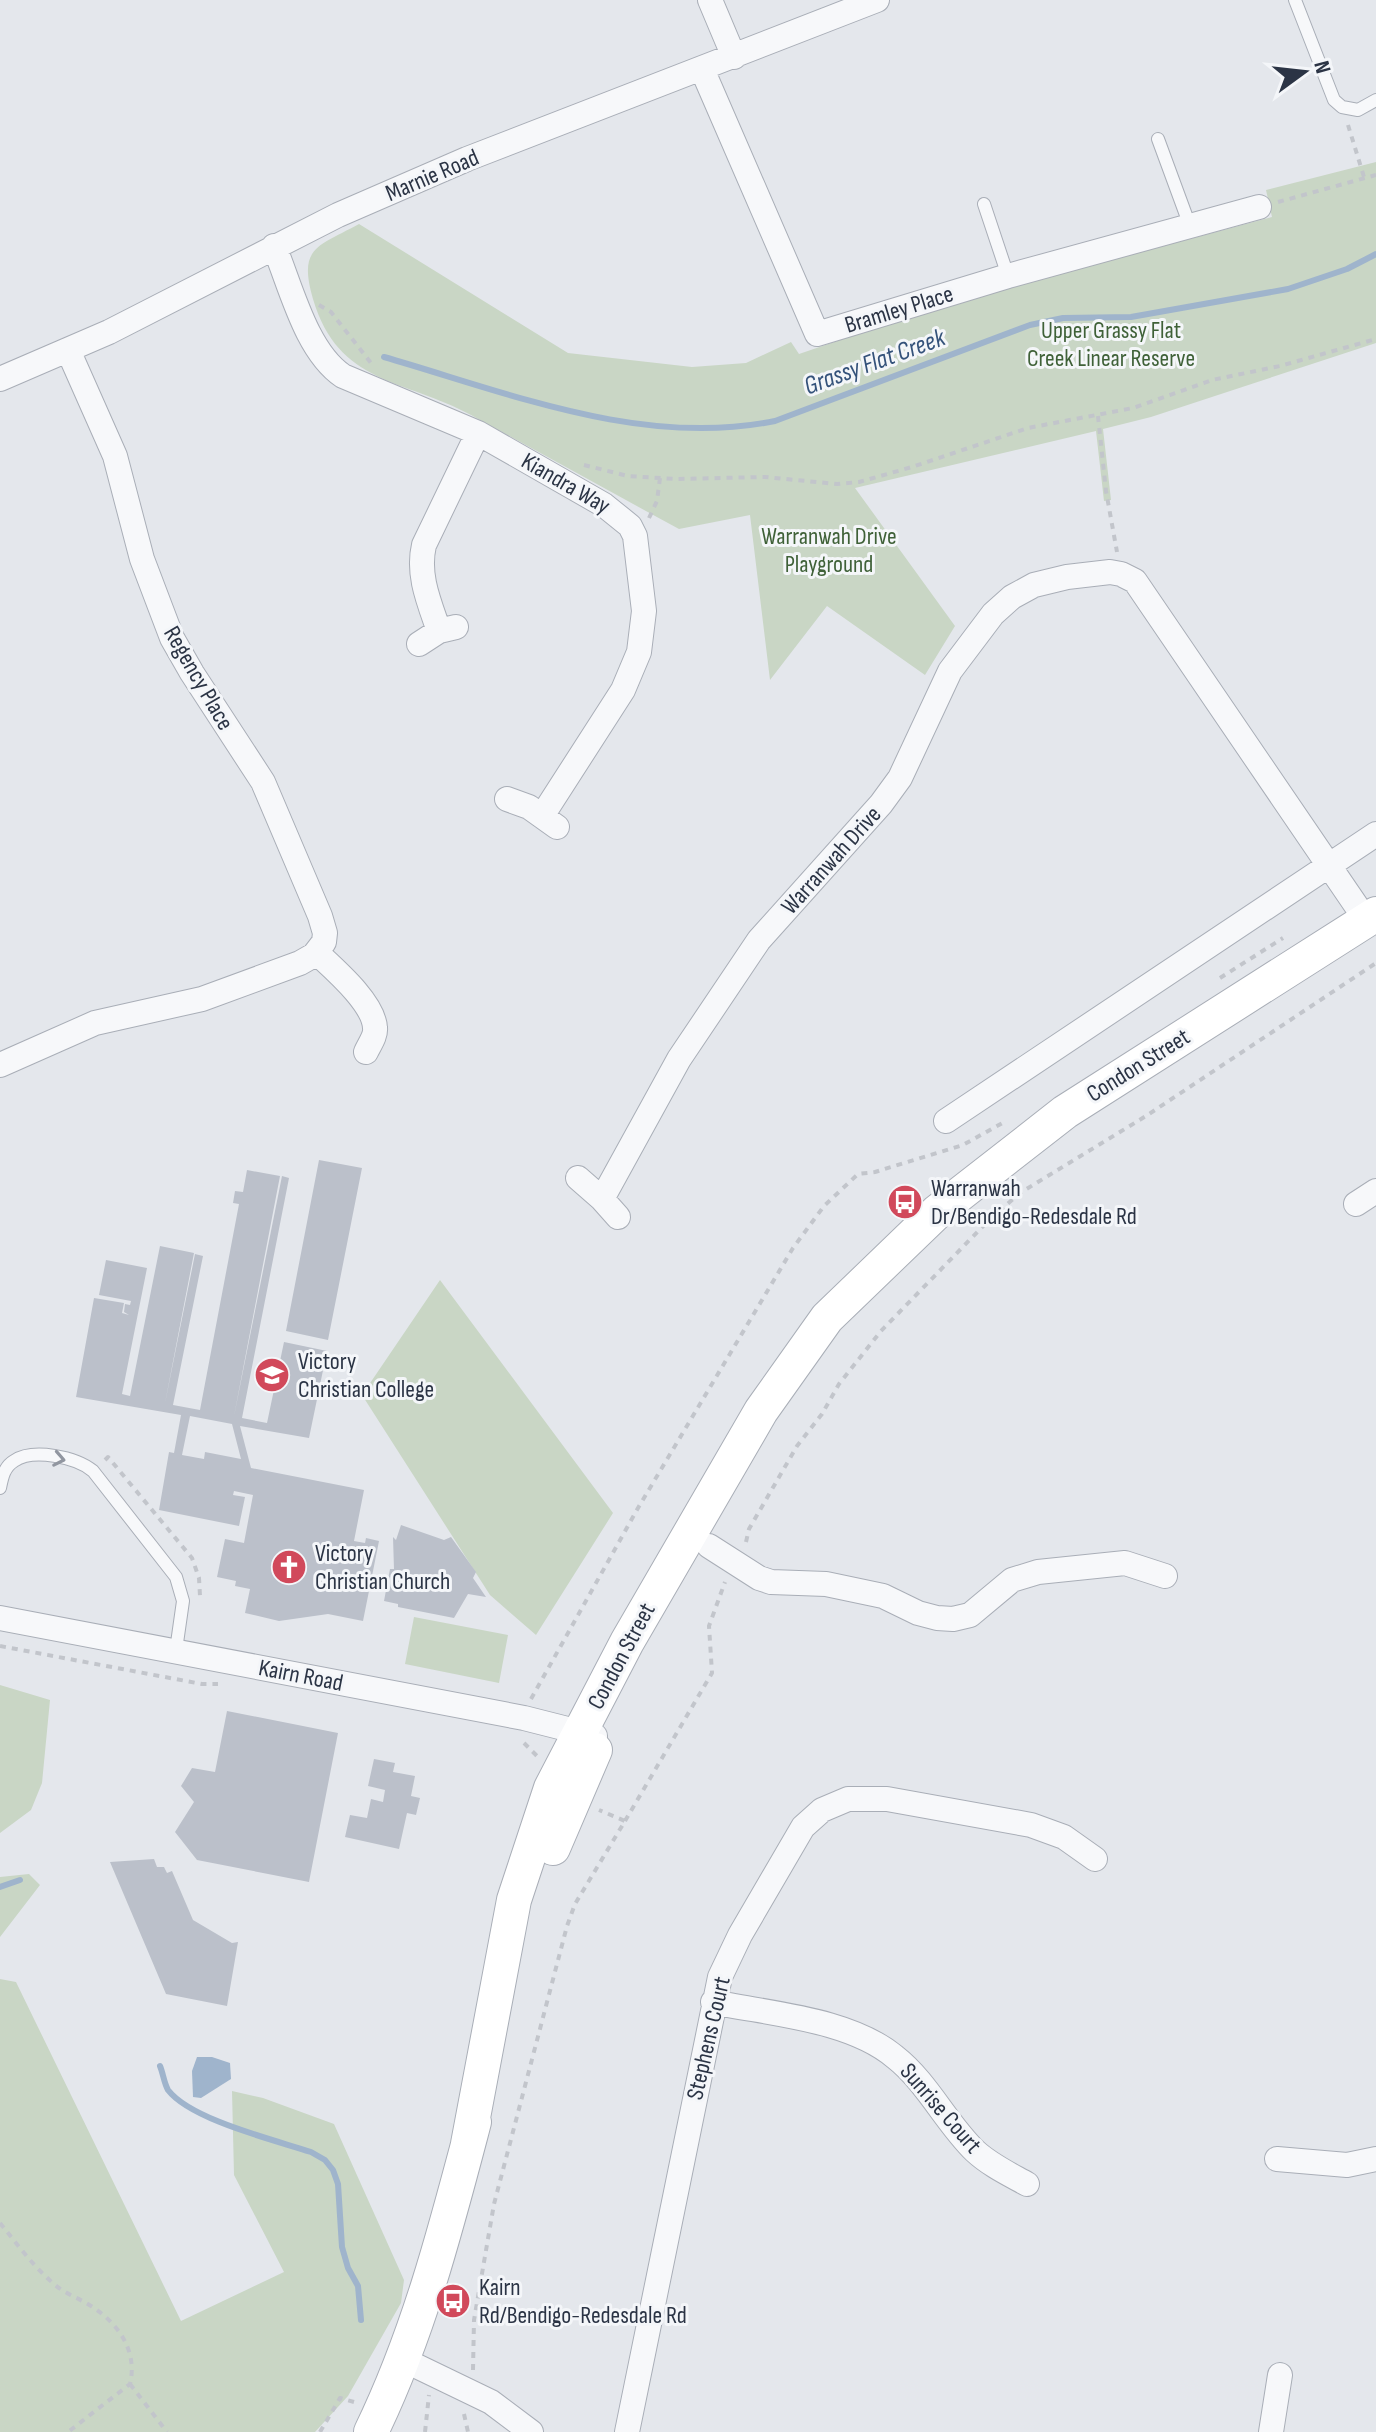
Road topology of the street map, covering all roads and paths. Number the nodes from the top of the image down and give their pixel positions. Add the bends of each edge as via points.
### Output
1 (710, 0) edge
2 (877, 0) edge
3 (1295, 0) edge
4 (734, 57) junction
5 (702, 69) junction
6 (1376, 100) edge
7 (1342, 107) junction
8 (1158, 139) dead end
9 (1376, 175) edge
10 (1365, 178) junction
11 (984, 204) dead end
12 (1259, 207) joint
13 (1190, 226) junction
14 (274, 246) junction
15 (1008, 276) junction
16 (290, 286) junction
17 (1376, 339) edge
18 (68, 350) junction
19 (371, 363) dead end
20 (0, 379) edge
21 (1098, 416) junction
22 (478, 433) junction
23 (571, 460) dead end
24 (660, 478) junction
25 (635, 536) junction
26 (1125, 565) junction
27 (438, 634) dead end
28 (507, 799) dead end
29 (1376, 834) edge
30 (1328, 867) junction
31 (1371, 917) edge
32 (317, 953) junction
33 (1376, 963) edge
34 (366, 1052) dead end
35 (0, 1065) edge
36 (946, 1121) dead end
37 (578, 1178) dead end
38 (914, 1234) junction
39 (93, 1471) junction
40 (0, 1488) edge
41 (722, 1554) junction
42 (1165, 1576) dead end
43 (199, 1604) dead end
44 (0, 1618) edge
45 (0, 1646) edge
46 (176, 1650) junction
47 (229, 1682) dead end
48 (523, 1700) dead end
49 (530, 1701) dead end
50 (590, 1734) junction
51 (519, 1741) dead end
52 (562, 1793) junction
53 (625, 1821) junction
54 (1095, 1859) dead end
55 (713, 2002) junction
56 (1271, 2157) dead end
57 (1376, 2159) edge
58 (1027, 2184) dead end
59 (0, 2223) edge
60 (417, 2366) junction
61 (1280, 2375) dead end
62 (130, 2384) junction
63 (470, 2391) junction
64 (376, 2421) edge
65 (68, 2432) edge
66 (167, 2432) edge
67 (320, 2432) edge
68 (425, 2432) edge
69 (531, 2432) edge
70 (627, 2432) edge
71 (1271, 2432) edge

1 - 4 street
2 - 4 street, Marnie Road
3 - 7 lane via 1334,100
4 - 5 street, Marnie Road
5 - 14 street, Marnie Road via 467,159
5 - 15 street, Bramley Place via 817,334
6 - 7 lane via 1358,110
7 - 10 path
8 - 13 lane
9 - 10 path
10 - 12 path
11 - 15 lane
12 - 13 street, Bramley Place
13 - 15 street, Bramley Place
14 - 16 street, Kiandra Way
14 - 18 street, Marnie Road
16 - 19 path via 331,312
16 - 22 street, Kiandra Way via 329,367
17 - 21 path via 1238,373
18 - 20 street, Marnie Road
18 - 32 street, Regency Place via 115,456 142,559 172,638 263,782 320,916 325,933
21 - 24 path via 1028,428 859,482
21 - 26 path via 1106,491
22 - 25 street, Kiandra Way via 604,505
22 - 27 street via 421,559
23 - 24 path via 628,476
24 - 25 path via 657,501
25 - 28 street via 644,611 639,652 623,690 549,821
26 - 30 street
26 - 37 street, Warranwah Drive via 1034,585 993,614 950,671 900,778 759,940 679,1059 610,1208
29 - 30 street
30 - 31 street
30 - 36 street
31 - 38 main road, Condon Street via 1065,1112
32 - 34 street via 369,1013 375,1030
32 - 35 street via 221,994 95,1023
33 - 41 path via 1020,1193 990,1219 881,1331 797,1446 746,1543
38 - 41 main road, Condon Street via 825,1350
38 - 50 main road, Condon Street via 827,1318 761,1411 627,1642
40 -> 39 lane via 8,1466 27,1456 74,1462
39 - 43 path via 108,1457 192,1558
39 - 46 lane via 176,1577 183,1601
41 - 42 street via 771,1582 826,1584 953,1619 970,1615 1004,1585 1030,1574 1125,1563
41 - 50 main road, Condon Street via 691,1574
41 - 53 path via 709,1626 712,1673
44 - 46 street, Kairn Road
45 - 47 path via 202,1684
46 - 50 street, Kairn Road
48 - 49 path
50 - 52 main road, Condon Street
51 - 52 path via 539,1758 535,1780
52 - 53 path
52 - 60 main road, Condon Street via 437,2264
53 - 63 path via 567,1926 494,2204 475,2308
54 - 55 street, Stephens Court via 1064,1837 1031,1825 872,1797 835,1803 803,1827 727,1959
55 - 58 street, Sunrise Court via 847,2030 883,2048 911,2072 972,2148
55 - 70 street, Stephens Court
56 - 57 street via 1347,2165
59 - 62 path via 62,2291 91,2306 117,2329 129,2348
60 - 63 street
60 - 64 main road, Condon Street
60 - 68 path
61 - 71 street
62 - 65 path
62 - 66 path
63 - 69 street
64 - 67 path via 340,2398

